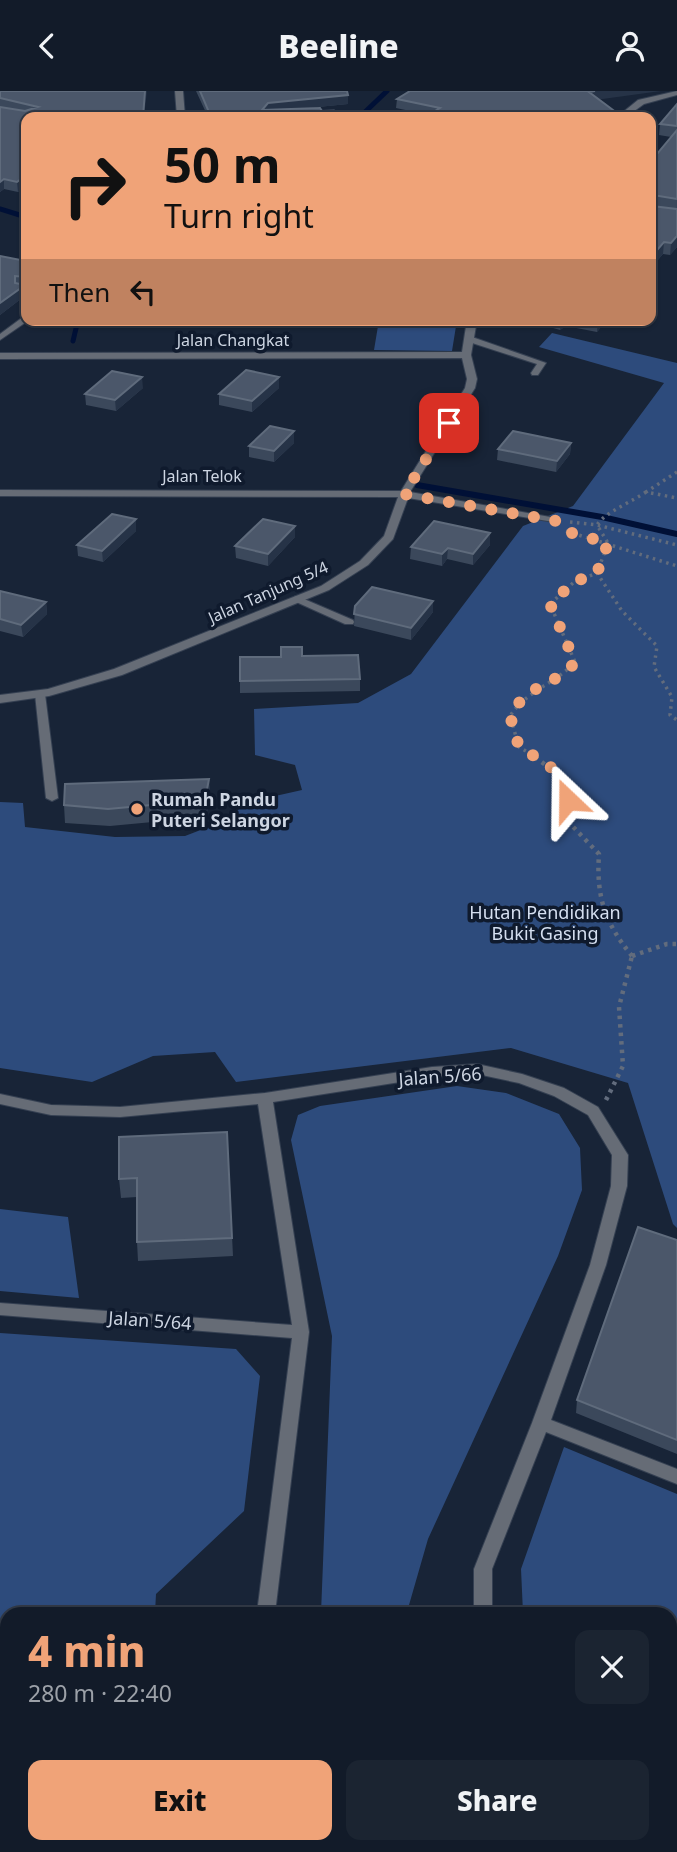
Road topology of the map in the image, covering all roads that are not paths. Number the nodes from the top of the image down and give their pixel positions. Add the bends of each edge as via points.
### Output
1 (180, 91) edge
2 (669, 93) edge
3 (181, 112) edge
4 (628, 112) edge
5 (21, 323) edge
6 (471, 326) edge
7 (0, 338) edge
8 (470, 339) junction
9 (466, 355) junction
10 (0, 356) edge
11 (535, 373) dead end
12 (0, 493) edge
13 (404, 494) junction
14 (556, 521) road end
15 (297, 600) junction
16 (349, 622) dead end
17 (40, 694) junction
18 (0, 699) edge
19 (52, 798) dead end
20 (265, 1098) junction
21 (0, 1100) edge
22 (0, 1309) edge
23 (301, 1332) junction
24 (541, 1423) junction
25 (677, 1477) edge
26 (267, 1607) edge
27 (483, 1607) edge

1 - 3 street
2 - 4 street via 641,102
5 - 7 lane
6 - 8 street, Jalan Tanjung 5/4
8 - 9 street, Jalan Tanjung 5/4
8 - 11 lane via 542,363
9 - 10 street, Jalan Changkat
9 - 13 street, Jalan Tanjung 5/4 via 470,388
12 - 13 street, Jalan Telok
13 - 14 street, Jalan Telok
13 - 15 street, Jalan Tanjung 5/4 via 389,537 364,563
15 - 16 lane
15 - 17 street, Jalan Tanjung 5/4 via 118,672
17 - 18 street, Jalan Tanjung 5/4
17 - 19 lane
20 - 21 street, Jalan 5/66 via 120,1112 51,1110
20 - 23 street
20 - 24 street, Jalan 5/66 via 477,1069 547,1087 593,1111 621,1154 619,1186 598,1265
22 - 23 street, Jalan 5/64
23 - 26 street
24 - 25 street
24 - 27 street, Jalan 5/66 via 482,1569

